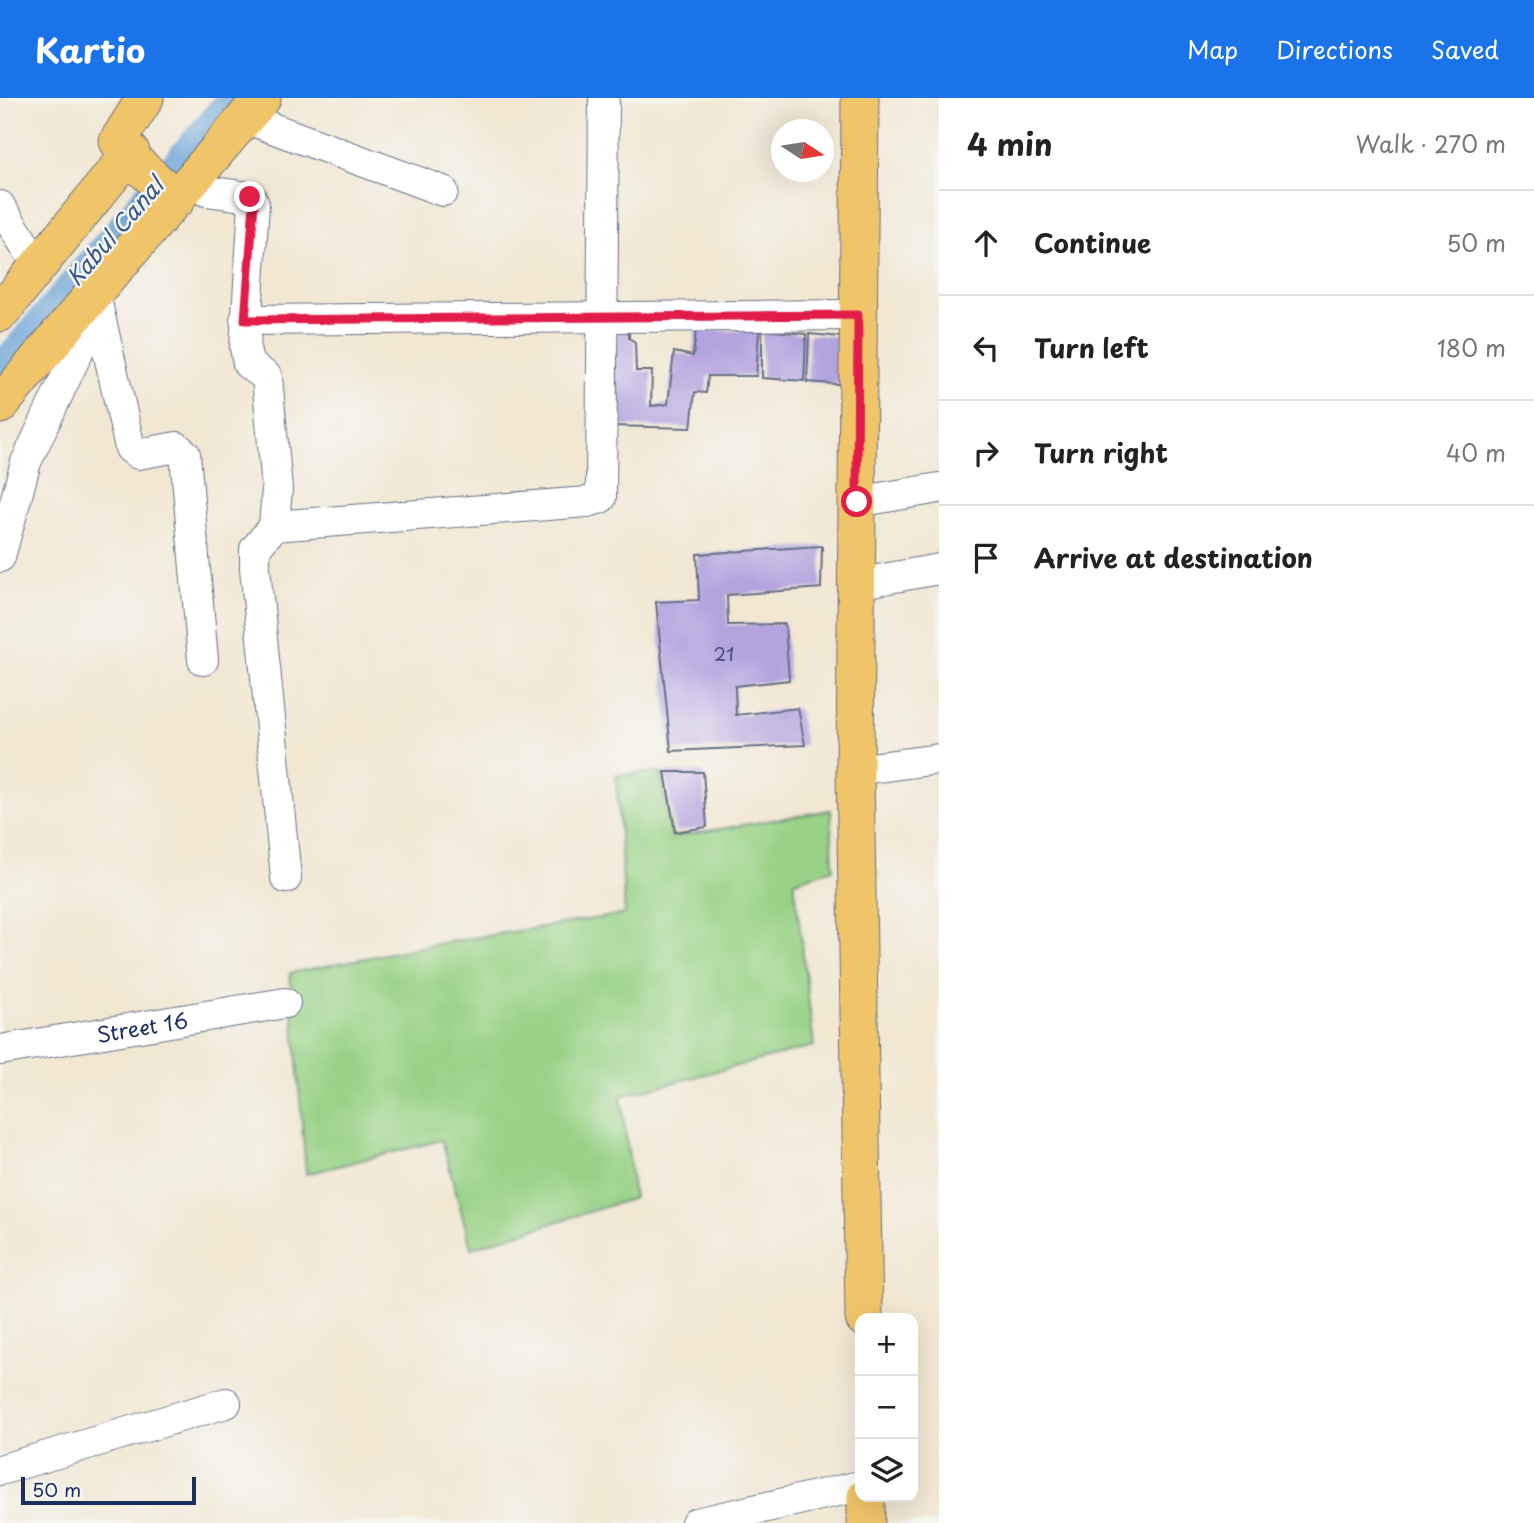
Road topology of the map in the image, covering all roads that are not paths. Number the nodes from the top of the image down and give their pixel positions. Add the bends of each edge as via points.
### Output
1 (145, 98) edge
2 (604, 98) edge
3 (860, 98) edge
4 (253, 108) edge
5 (133, 161) junction
6 (443, 191) dead end
7 (184, 193) junction
8 (0, 206) edge
9 (39, 267) junction
10 (95, 294) junction
11 (0, 313) edge
12 (858, 315) junction
13 (604, 317) junction
14 (245, 320) junction
15 (65, 326) junction
16 (0, 405) edge
17 (939, 488) edge
18 (857, 502) junction
19 (274, 526) junction
20 (0, 557) edge
21 (939, 569) edge
22 (856, 584) junction
23 (203, 660) dead end
24 (939, 759) edge
25 (855, 770) junction
26 (286, 878) dead end
27 (285, 1003) dead end
28 (0, 1050) edge
29 (864, 1313) edge
30 (226, 1404) dead end
31 (0, 1470) edge
32 (855, 1487) edge
33 (866, 1502) edge
34 (696, 1523) edge
35 (866, 1523) edge

1 - 5 main road via 118,141 131,152
2 - 13 street
3 - 12 main road
4 - 6 street
4 - 7 main road
5 - 7 main road
5 - 9 main road
7 - 10 main road
7 - 14 street via 253,200
8 - 9 street
9 - 11 main road
10 - 15 main road
10 - 23 street via 130,448 138,454 177,447 186,454
12 - 13 street
12 - 18 main road
13 - 14 street
13 - 19 street via 601,498
14 - 19 street via 246,359 267,377 277,489
15 - 16 main road
15 - 20 street via 82,343 26,462
17 - 18 street
18 - 22 main road
19 - 26 street via 255,549 254,568
21 - 22 street
22 - 25 main road
24 - 25 street
25 - 29 main road
27 - 28 street, Street 16
30 - 31 street
32 - 34 street
33 - 35 main road

